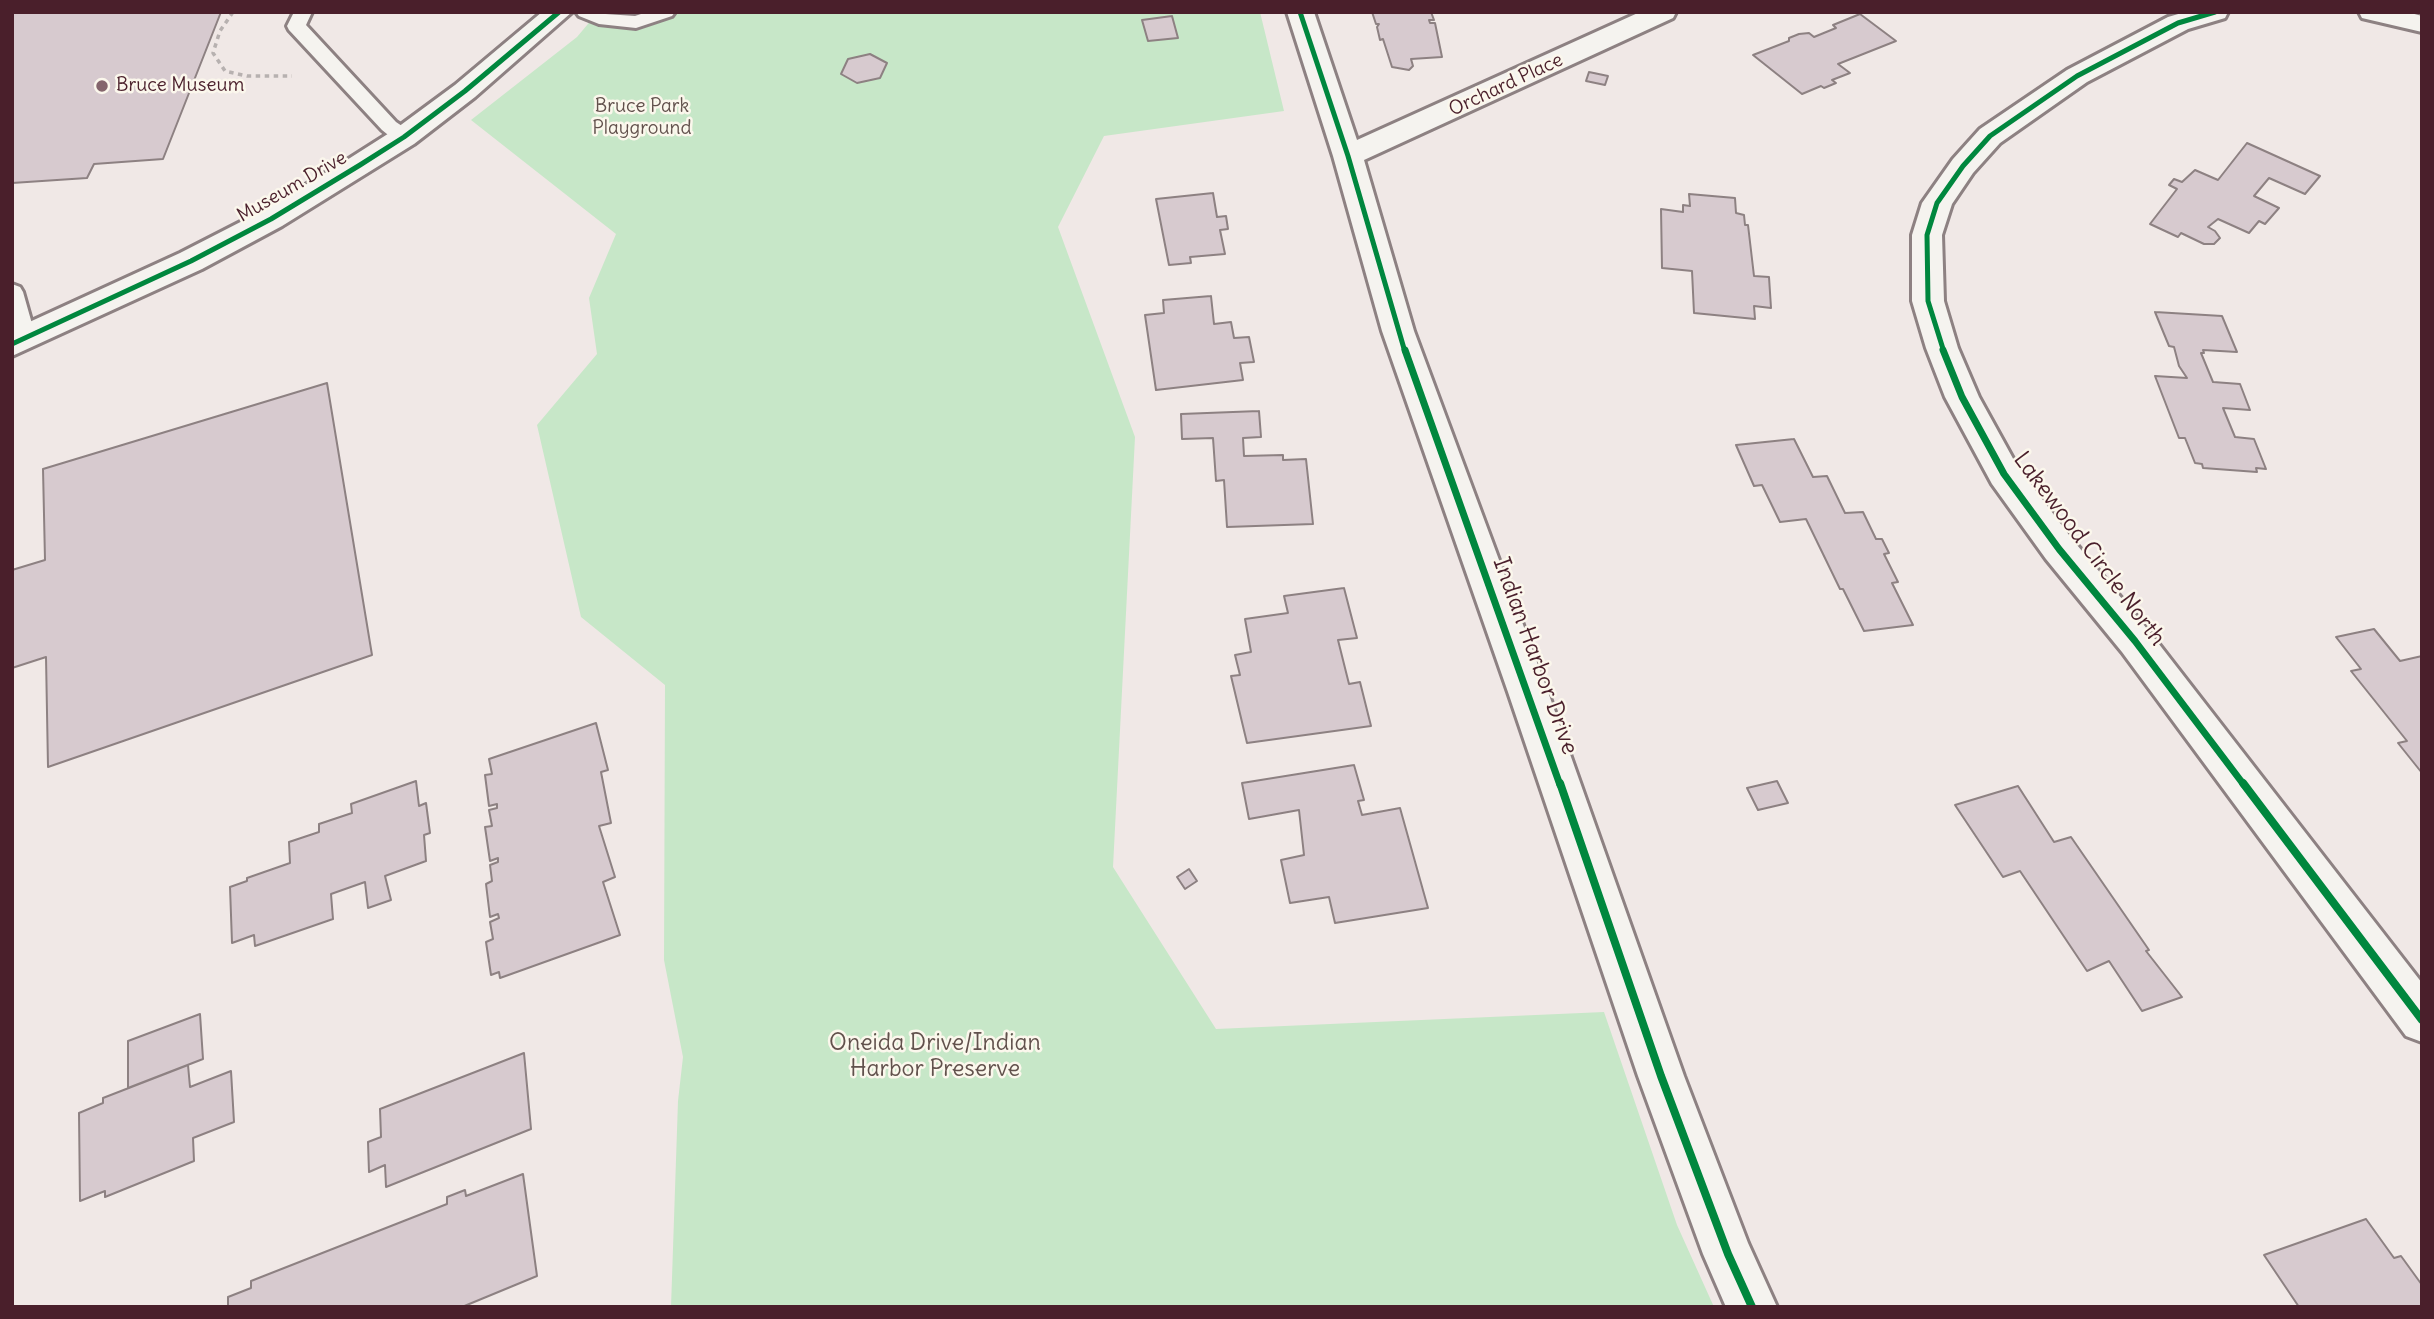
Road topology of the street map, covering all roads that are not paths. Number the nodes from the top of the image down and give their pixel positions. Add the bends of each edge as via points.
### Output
1 (303, 12) edge
2 (559, 12) edge
3 (585, 12) edge
4 (666, 12) edge
5 (1300, 12) edge
6 (1663, 12) edge
7 (2215, 12) edge
8 (2372, 12) edge
9 (2422, 24) edge
10 (404, 137) junction
11 (1348, 156) junction
12 (12, 292) edge
13 (19, 341) edge
14 (2422, 1020) edge
15 (1752, 1307) edge

1 - 10 lane via 296,26
2 - 10 street, Museum Drive
3 - 4 lane via 606,20 636,22
5 - 11 street, Indian Harbor Drive
6 - 11 street, Orchard Place
7 - 14 street, Lakewood Circle North via 2178,23 2077,76 1990,136 1937,203 1927,235 1928,301 1962,397 2004,474
8 - 9 street
10 - 13 street, Museum Drive via 260,225
11 - 15 street, Indian Harbor Drive via 1398,331 1661,1076
12 - 13 lane

